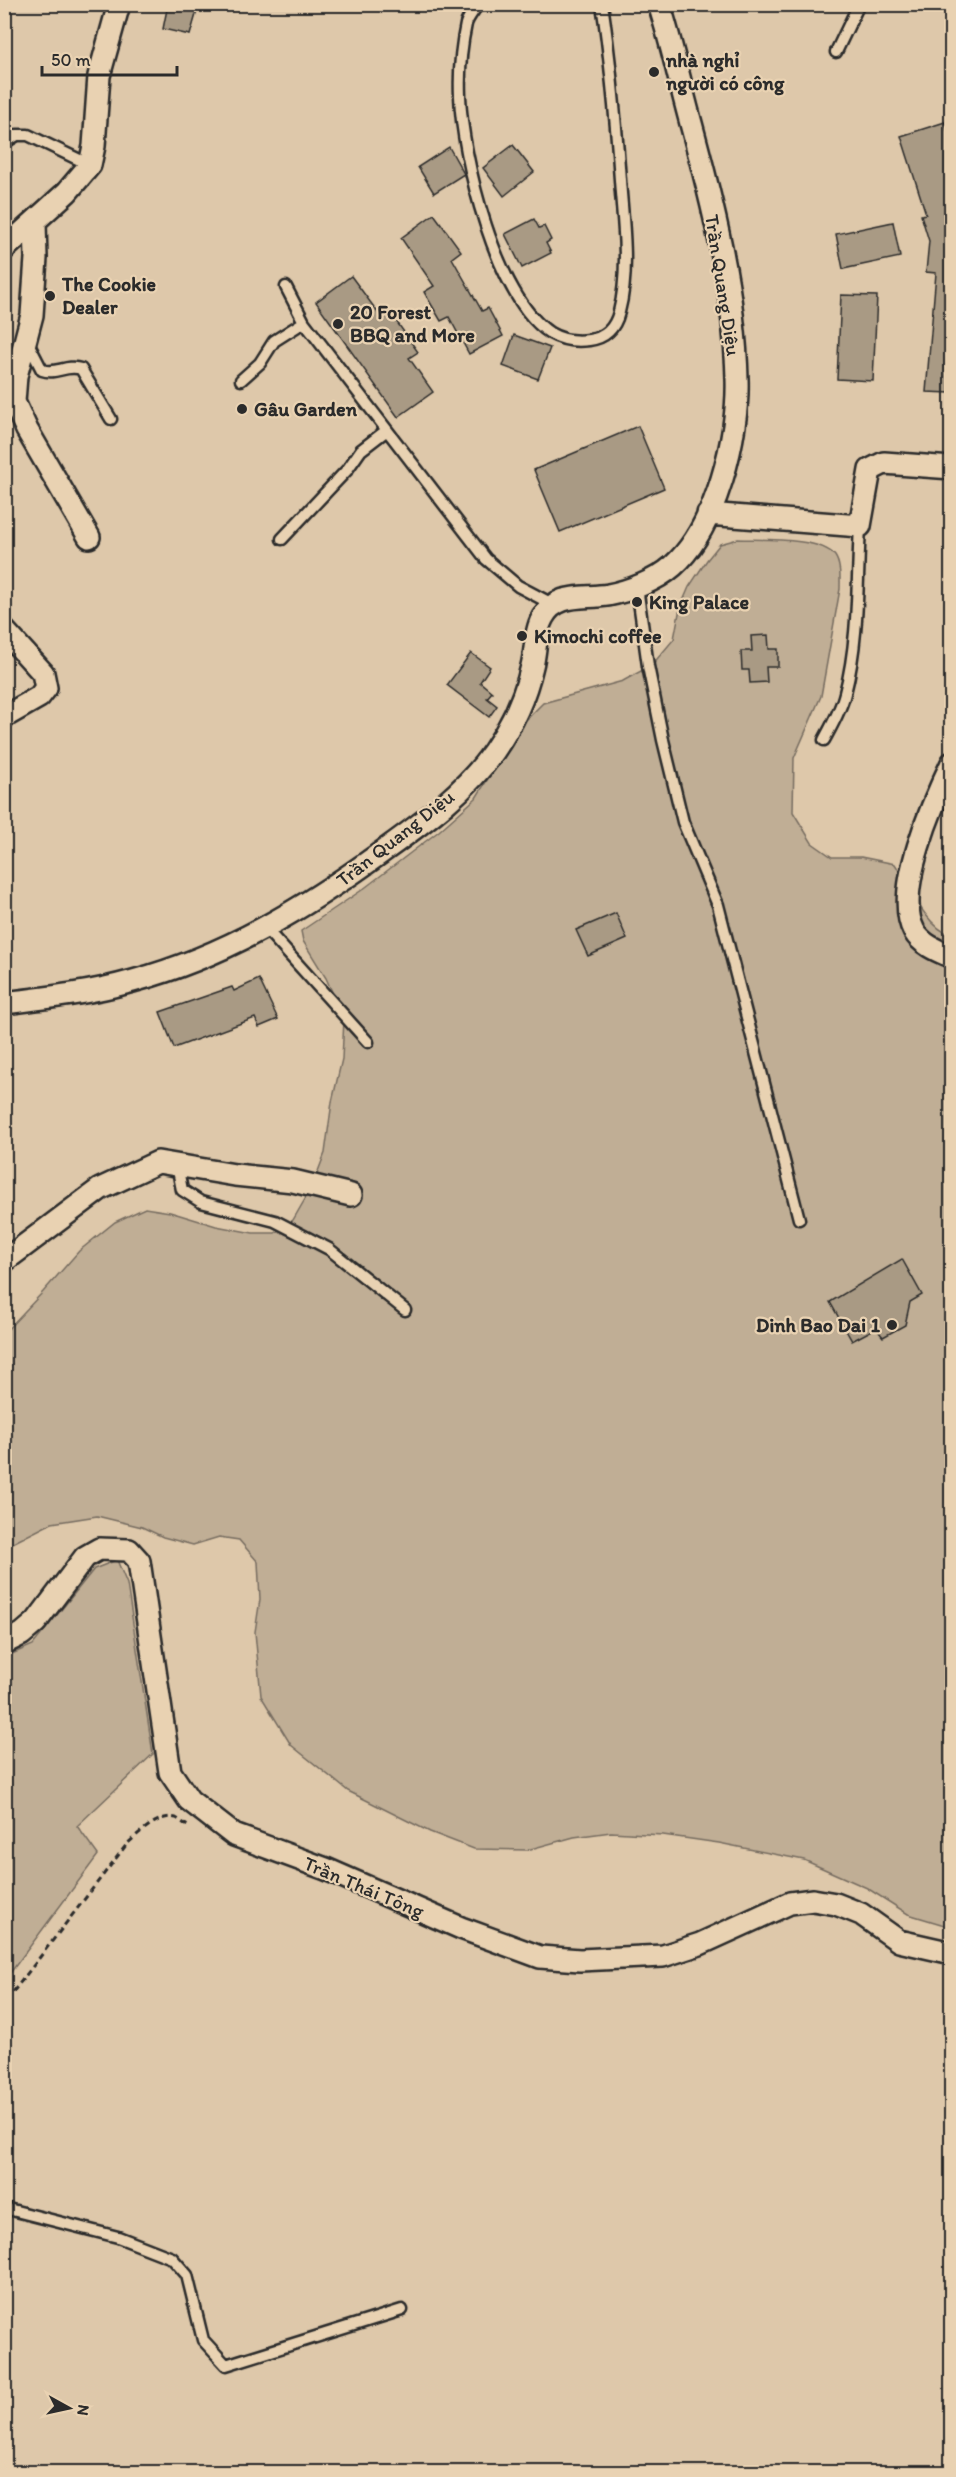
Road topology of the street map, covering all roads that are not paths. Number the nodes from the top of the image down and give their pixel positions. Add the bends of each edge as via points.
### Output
1 (119, 4) edge
2 (478, 4) edge
3 (602, 4) edge
4 (659, 4) edge
5 (859, 4) edge
6 (836, 52) dead end
7 (4, 143) edge
8 (90, 165) junction
9 (35, 223) junction
10 (4, 249) edge
11 (286, 287) dead end
12 (304, 322) junction
13 (27, 340) junction
14 (241, 380) dead end
15 (111, 419) dead end
16 (387, 430) junction
17 (951, 468) edge
18 (708, 514) junction
19 (860, 526) junction
20 (89, 537) dead end
21 (282, 539) dead end
22 (637, 587) junction
23 (552, 604) junction
24 (4, 630) edge
25 (4, 717) edge
26 (824, 740) dead end
27 (951, 763) edge
28 (266, 928) junction
29 (951, 957) edge
30 (7, 1004) edge
31 (368, 1042) dead end
32 (177, 1165) junction
33 (351, 1195) dead end
34 (799, 1219) dead end
35 (4, 1261) edge
36 (405, 1310) dead end
37 (4, 1643) edge
38 (951, 1953) edge
39 (4, 2208) edge
40 (402, 2310) dead end

1 - 8 street via 99,76
2 - 3 lane via 467,21 460,98 468,154 486,229 509,281 529,313 548,332 580,341 599,339 612,329 619,313 624,278 618,150
4 - 18 street, Trần Quang Diệu via 705,176 729,297 737,381 733,435 724,476
5 - 6 lane
7 - 8 lane via 17,135 28,135
8 - 9 street
9 - 10 street
9 - 13 street via 33,315
11 - 12 lane
12 - 14 lane via 274,341 260,363
12 - 16 lane
13 - 15 lane via 42,370 50,373 69,366 81,369
13 - 20 street via 16,376 14,402
16 - 21 lane via 361,450
16 - 23 lane via 486,559 518,586
17 - 19 street via 884,463 870,470
18 - 19 street
18 - 22 street, Trần Quang Diệu via 694,542 672,568
19 - 26 lane via 849,672 838,713
22 - 23 street, Trần Quang Diệu
22 - 34 lane via 648,666 683,822 718,905
23 - 28 street, Trần Quang Diệu via 540,619 532,669 517,715 493,754 426,820 350,875
24 - 25 street via 43,673 46,685 39,697
27 - 29 street via 915,856 909,904 910,922 919,938
28 - 30 street, Trần Quang Diệu via 198,960 131,982
28 - 31 lane
32 - 33 street via 293,1181
32 - 35 street via 158,1162 100,1189
32 - 36 lane via 182,1190 201,1202 276,1221 329,1249
37 - 38 street, Trần Thái Tông via 36,1622 85,1557 99,1549 129,1550 139,1561 170,1772 189,1800 234,1835 540,1957 580,1960 663,1956 700,1944 790,1903 813,1900 861,1914 899,1941
39 - 40 lane via 118,2236 172,2258 187,2275 203,2340 226,2365

